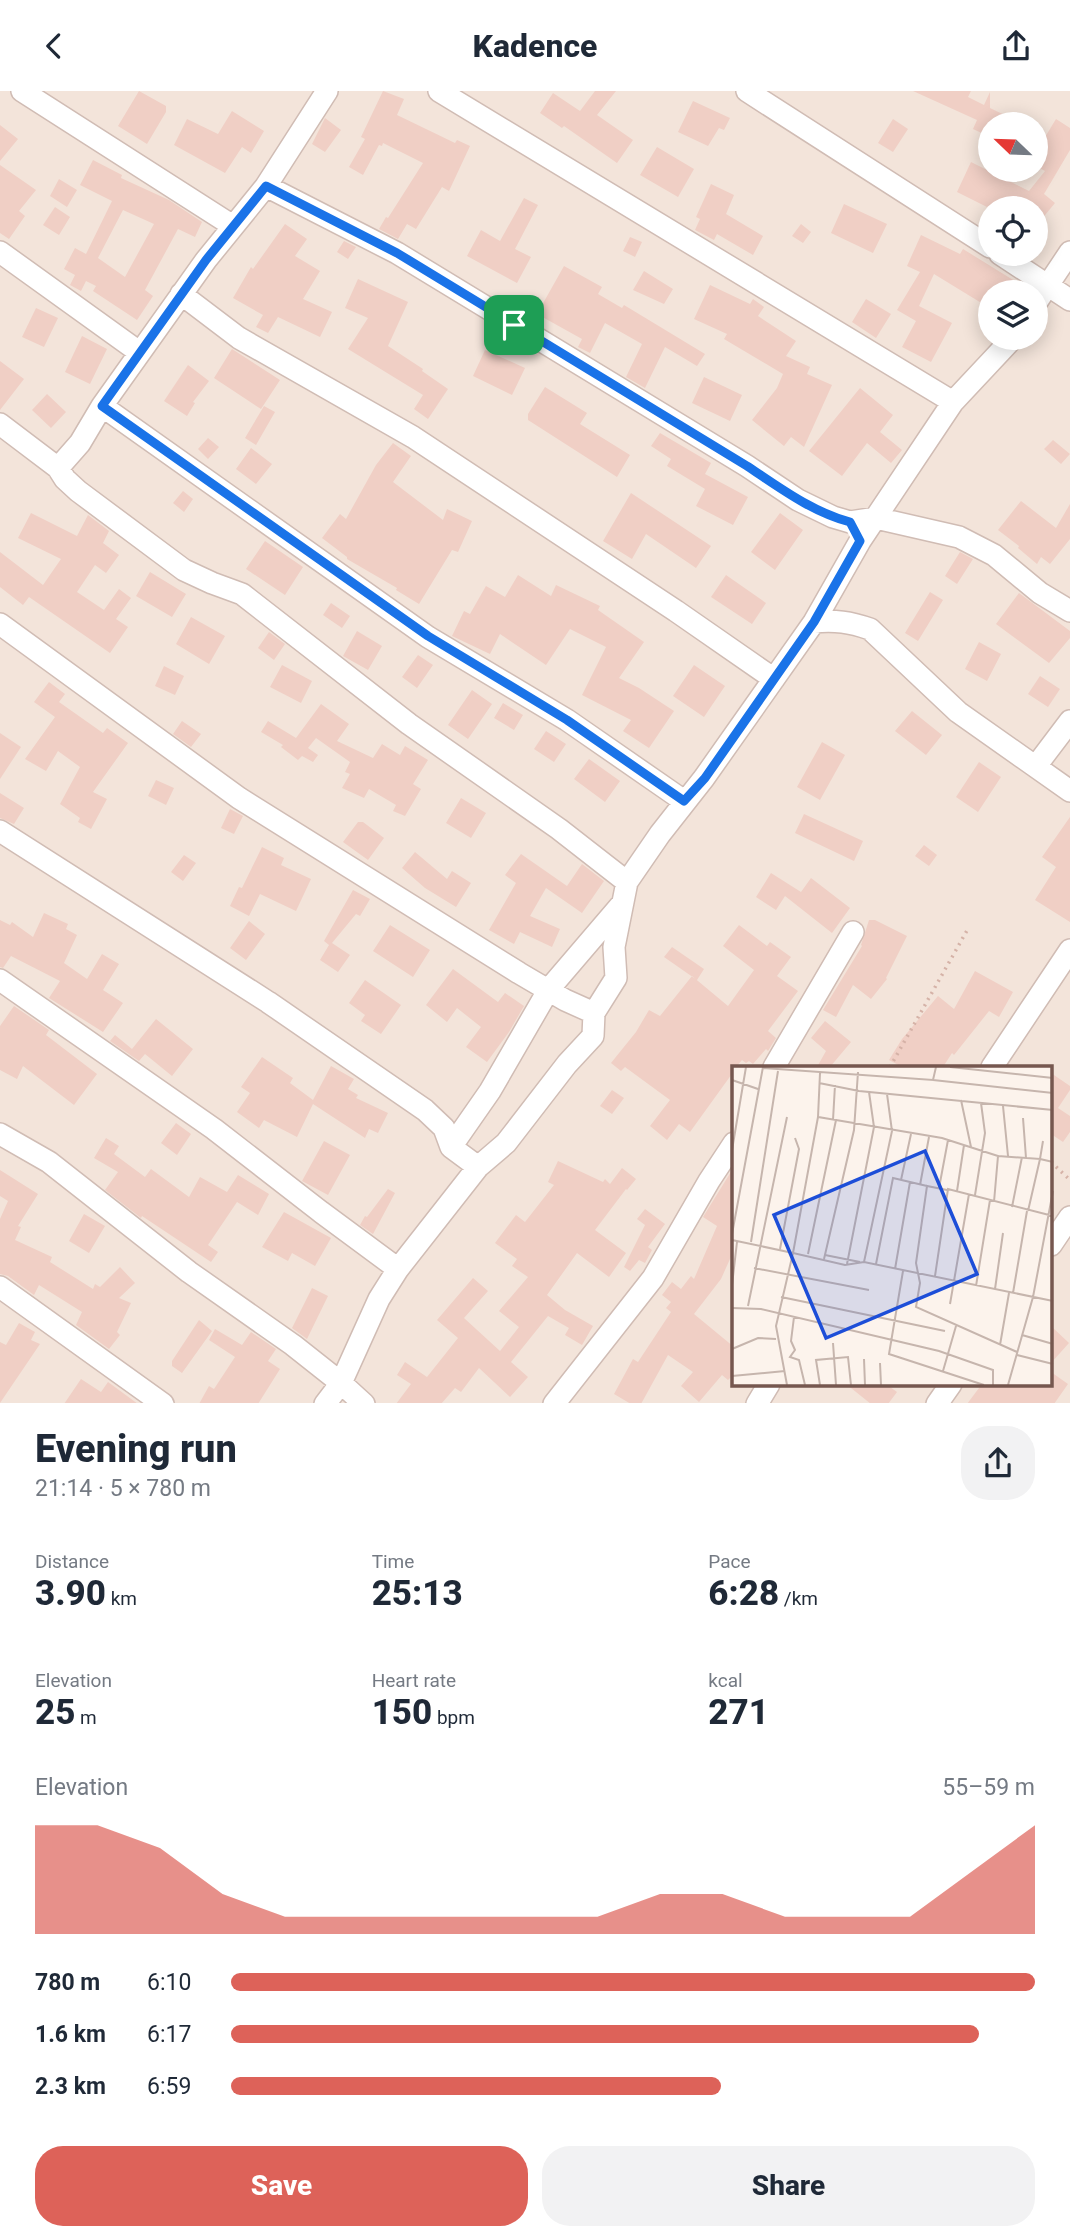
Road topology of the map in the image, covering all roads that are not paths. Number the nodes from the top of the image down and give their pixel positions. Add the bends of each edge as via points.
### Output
1 (22, 91) edge
2 (439, 91) edge
3 (747, 91) edge
4 (319, 93) edge
5 (266, 186) junction
6 (233, 226) junction
7 (978, 239) edge
8 (0, 252) edge
9 (1070, 252) edge
10 (1013, 266) edge
11 (1027, 280) edge
12 (1048, 285) edge
13 (181, 294) junction
14 (1048, 295) edge
15 (1070, 300) edge
16 (1002, 350) edge
17 (139, 352) junction
18 (953, 403) junction
19 (102, 406) junction
20 (0, 424) edge
21 (58, 468) junction
22 (876, 517) junction
23 (855, 531) junction
24 (1070, 611) edge
25 (814, 622) junction
26 (0, 624) edge
27 (774, 679) junction
28 (1070, 721) edge
29 (1037, 767) junction
30 (1070, 792) edge
31 (684, 801) junction
32 (0, 831) edge
33 (627, 882) junction
34 (621, 904) junction
35 (853, 932) dead end
36 (1070, 950) edge
37 (0, 980) edge
38 (549, 989) junction
39 (594, 1013) junction
40 (775, 1066) edge
41 (993, 1066) edge
42 (0, 1134) edge
43 (732, 1146) edge
44 (451, 1147) junction
45 (478, 1167) junction
46 (1070, 1217) edge
47 (1052, 1244) edge
48 (398, 1269) junction
49 (0, 1287) edge
50 (341, 1383) junction
51 (768, 1386) edge
52 (950, 1386) edge
53 (163, 1403) edge
54 (325, 1403) edge
55 (364, 1403) edge
56 (554, 1403) edge
57 (757, 1403) edge
58 (937, 1403) edge

1 - 6 street
2 - 18 street
3 - 7 street
4 - 5 street
5 - 6 street
5 - 23 street via 397,253
6 - 13 street
8 - 17 street
9 - 12 street
10 - 11 street
13 - 17 street
13 - 27 street via 239,338 412,437
14 - 15 street
16 - 18 street
17 - 19 street
18 - 22 street
19 - 21 street
19 - 31 street via 428,636 567,720
20 - 21 street
21 - 33 street via 78,491 119,523 184,570 242,594 409,725
22 - 23 street
22 - 24 street via 959,537 994,555
23 - 25 street
25 - 27 street
25 - 29 street via 852,622 870,629 958,712
26 - 38 street via 239,798
27 - 31 street
28 - 29 street
29 - 30 street
31 - 33 street
32 - 44 street via 268,1002 425,1110 444,1128
33 - 34 street
34 - 38 street
34 - 39 street via 614,947 616,978
35 - 40 street
36 - 41 street
37 - 48 street via 214,1129
38 - 39 street
38 - 44 street via 490,1091
39 - 45 street via 593,1036 506,1143
42 - 50 street via 49,1162 188,1272
43 - 56 street via 653,1278
44 - 45 street
45 - 48 street
46 - 47 street
48 - 50 street via 379,1299
49 - 53 street
50 - 54 street
50 - 55 street
51 - 57 street
52 - 58 street

